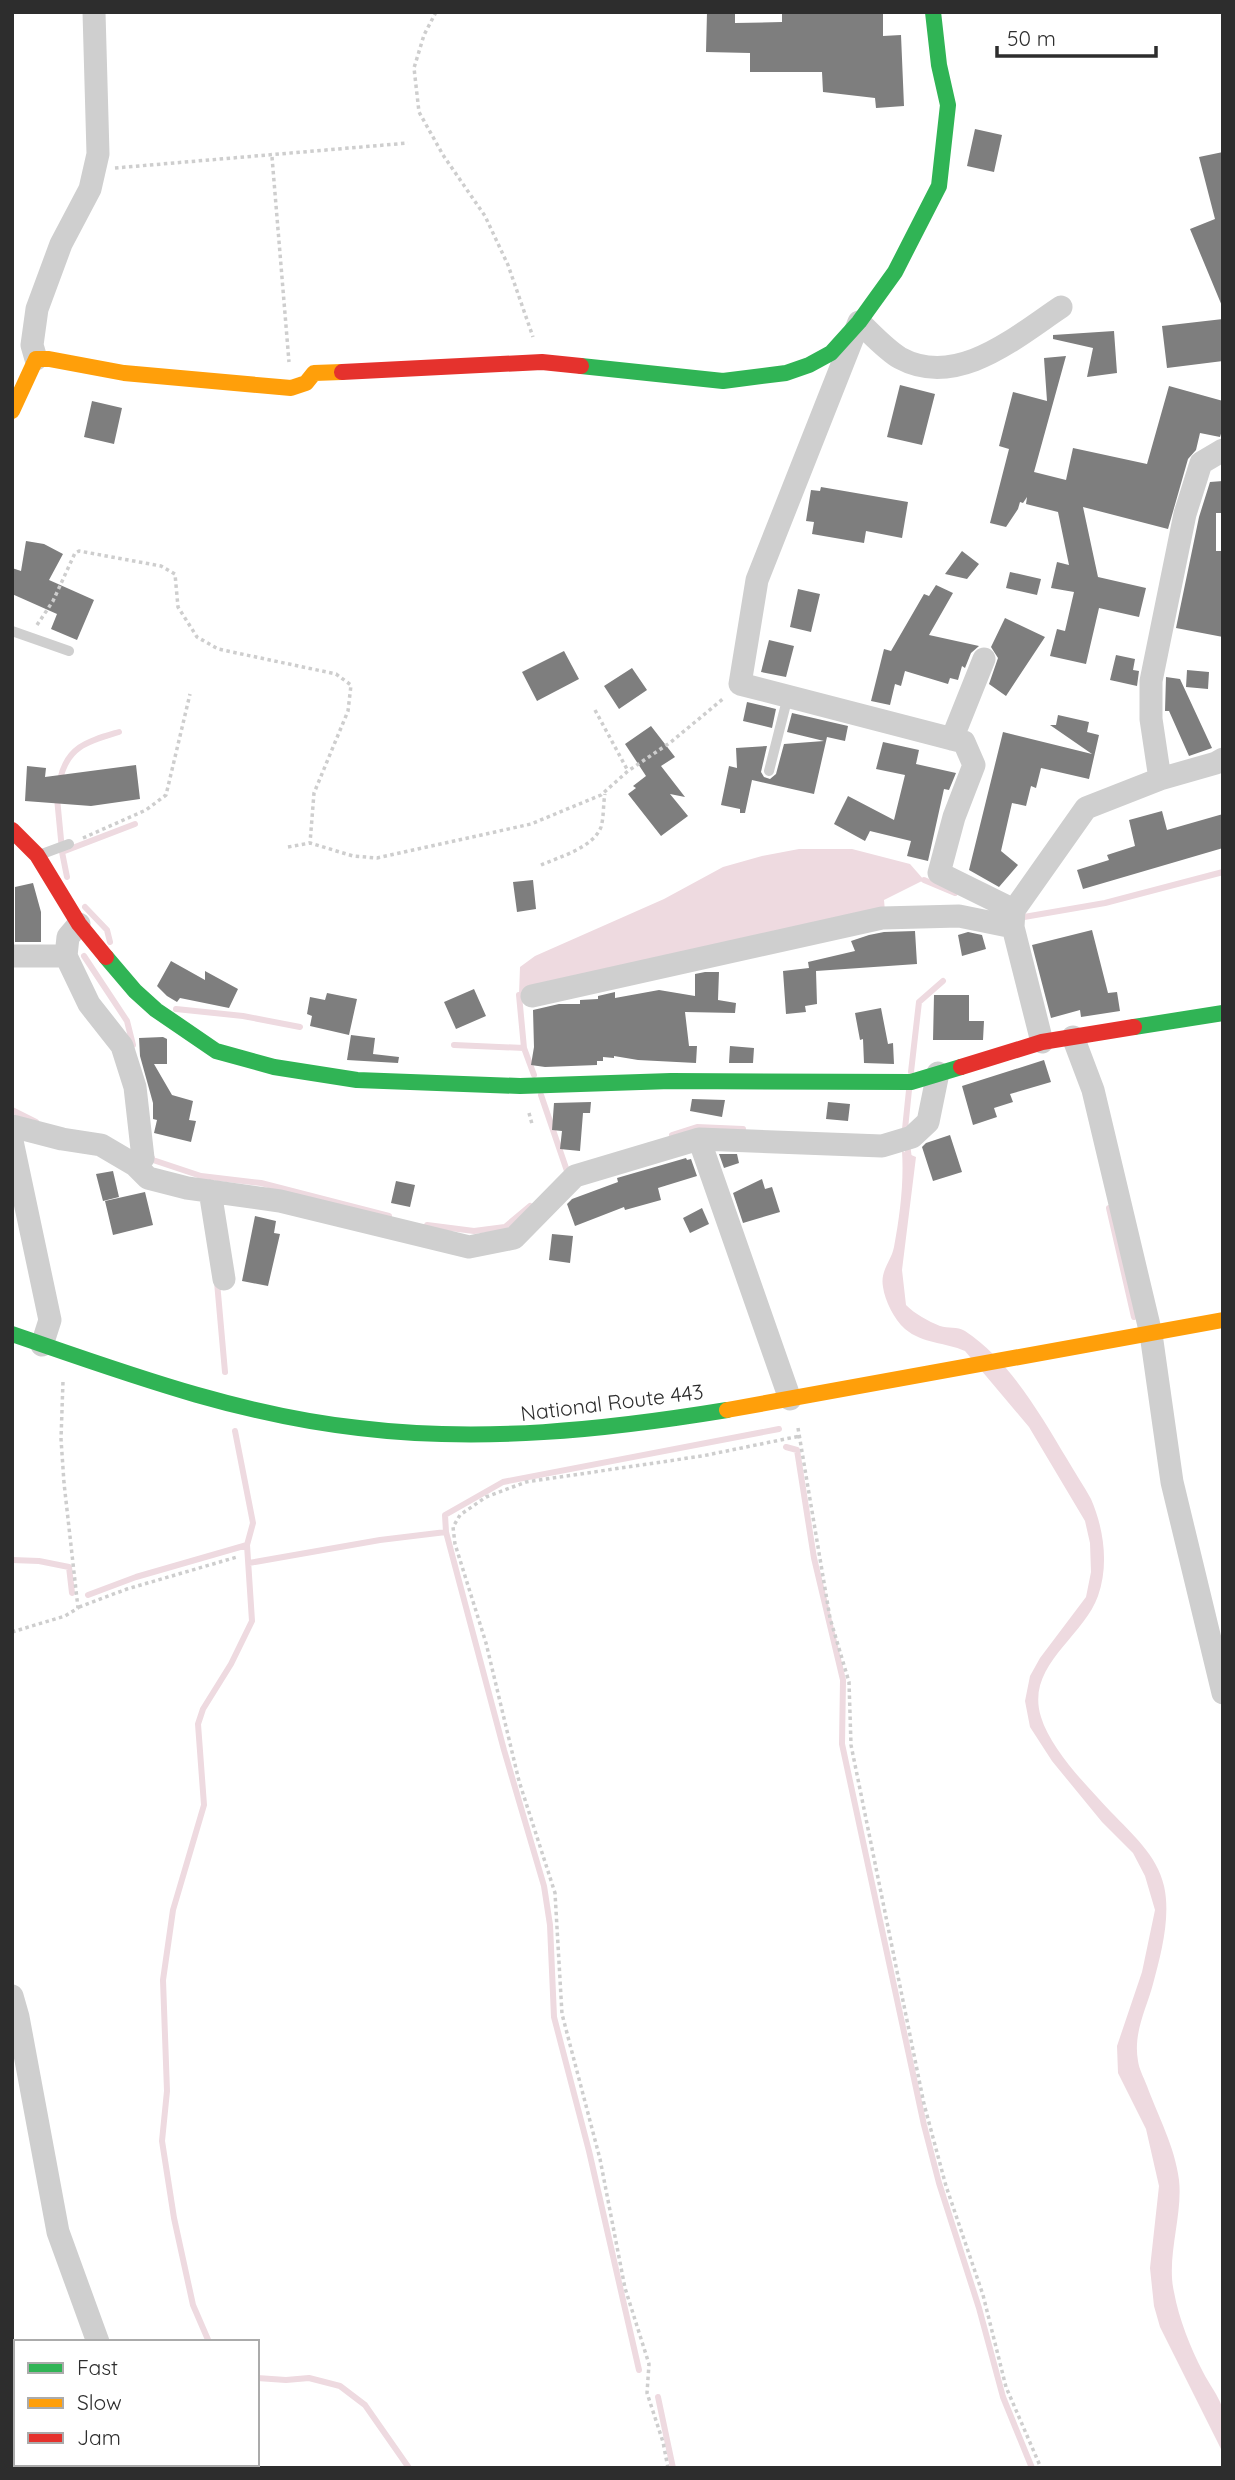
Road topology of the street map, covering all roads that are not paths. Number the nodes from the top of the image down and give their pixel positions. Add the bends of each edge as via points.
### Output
1 (94, 12) edge
2 (933, 12) edge
3 (1061, 307) dead end
4 (859, 322) junction
5 (36, 359) junction
6 (12, 411) edge
7 (1223, 450) edge
8 (12, 631) edge
9 (69, 651) dead end
10 (984, 659) dead end
11 (788, 696) junction
12 (952, 739) junction
13 (1223, 759) edge
14 (769, 771) dead end
15 (1160, 779) junction
16 (12, 830) edge
17 (69, 844) road end
18 (45, 853) junction
19 (1014, 918) junction
20 (79, 924) junction
21 (12, 956) edge
22 (65, 956) junction
23 (532, 996) dead end
24 (1223, 1013) edge
25 (1073, 1037) junction
26 (1042, 1042) junction
27 (938, 1073) junction
28 (12, 1126) edge
29 (699, 1139) junction
30 (12, 1141) edge
31 (135, 1165) junction
32 (210, 1191) junction
33 (224, 1279) dead end
34 (1223, 1320) edge
35 (12, 1334) edge
36 (1151, 1334) junction
37 (43, 1345) junction
38 (790, 1399) junction
39 (1223, 1693) edge
40 (12, 1996) edge
41 (97, 2340) edge

1 - 5 street via 98,154 90,189 61,244 37,309 32,345
2 - 4 main road via 948,105 939,186 895,272
3 - 4 street via 990,355 950,367 919,366 898,357
4 - 5 main road via 831,353 809,365 786,373 723,381 542,362 314,373 306,383 291,388 124,373
4 - 11 street via 757,580 740,684
5 - 6 main road
7 - 15 street via 1201,463 1185,513 1151,681
8 - 9 lane
10 - 12 street
11 - 12 street
11 - 14 lane
12 - 19 street via 964,742 974,765 939,873
13 - 15 street
15 - 19 street via 1086,808
16 - 18 main road
17 - 18 lane
18 - 20 main road
19 - 23 street via 882,918
19 - 26 street
20 - 22 street via 68,937
20 - 27 main road via 135,992 156,1010 216,1051 274,1067 357,1080 520,1086 911,1082
21 - 22 street
22 - 31 street via 89,1004 122,1046 135,1087 143,1158
24 - 25 main road
25 - 26 main road
25 - 36 street via 1093,1090
26 - 27 main road
27 - 29 street via 928,1122 912,1138 882,1146
28 - 31 street via 100,1145
29 - 32 street via 575,1176 513,1238 469,1247 280,1201
29 - 38 street
30 - 37 street via 50,1320
31 - 32 street via 148,1178
32 - 33 street
34 - 36 main road, National Route 443
35 - 37 main road, National Route 443
36 - 38 main road, National Route 443
36 - 39 street via 1172,1482
37 - 38 main road, National Route 443 via 248,1409 323,1424 407,1433 511,1436 605,1429
40 - 41 street via 58,2232

